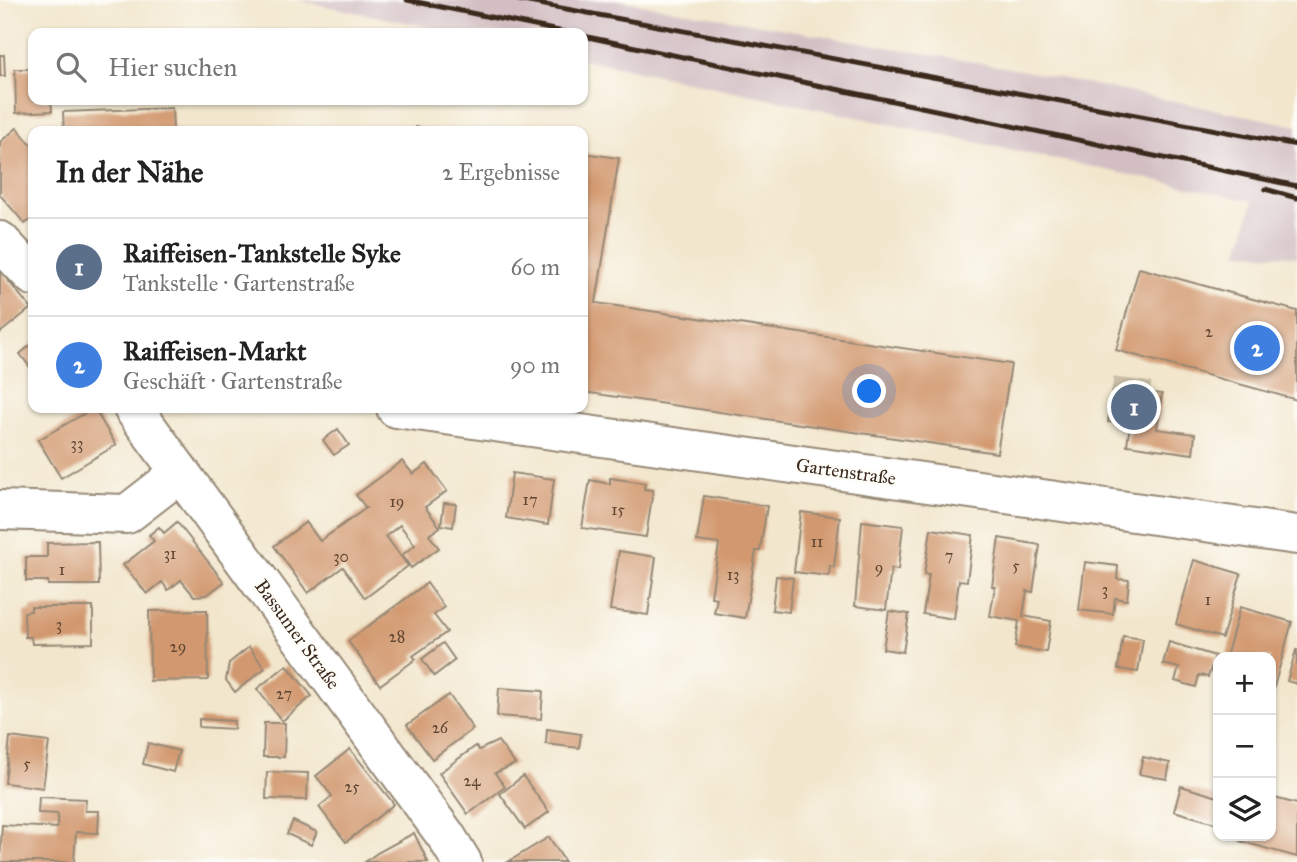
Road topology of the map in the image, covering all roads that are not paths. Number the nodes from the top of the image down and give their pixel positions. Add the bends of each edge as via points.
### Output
1 (0, 241) edge
2 (28, 271) edge
3 (137, 413) edge
4 (431, 413) edge
5 (180, 473) junction
6 (0, 510) edge
7 (1297, 535) edge
8 (462, 862) edge

1 - 2 street
3 - 5 street, Bassumer Straße
4 - 7 street, Gartenstraße
5 - 6 street via 127,514
5 - 8 street, Bassumer Straße

